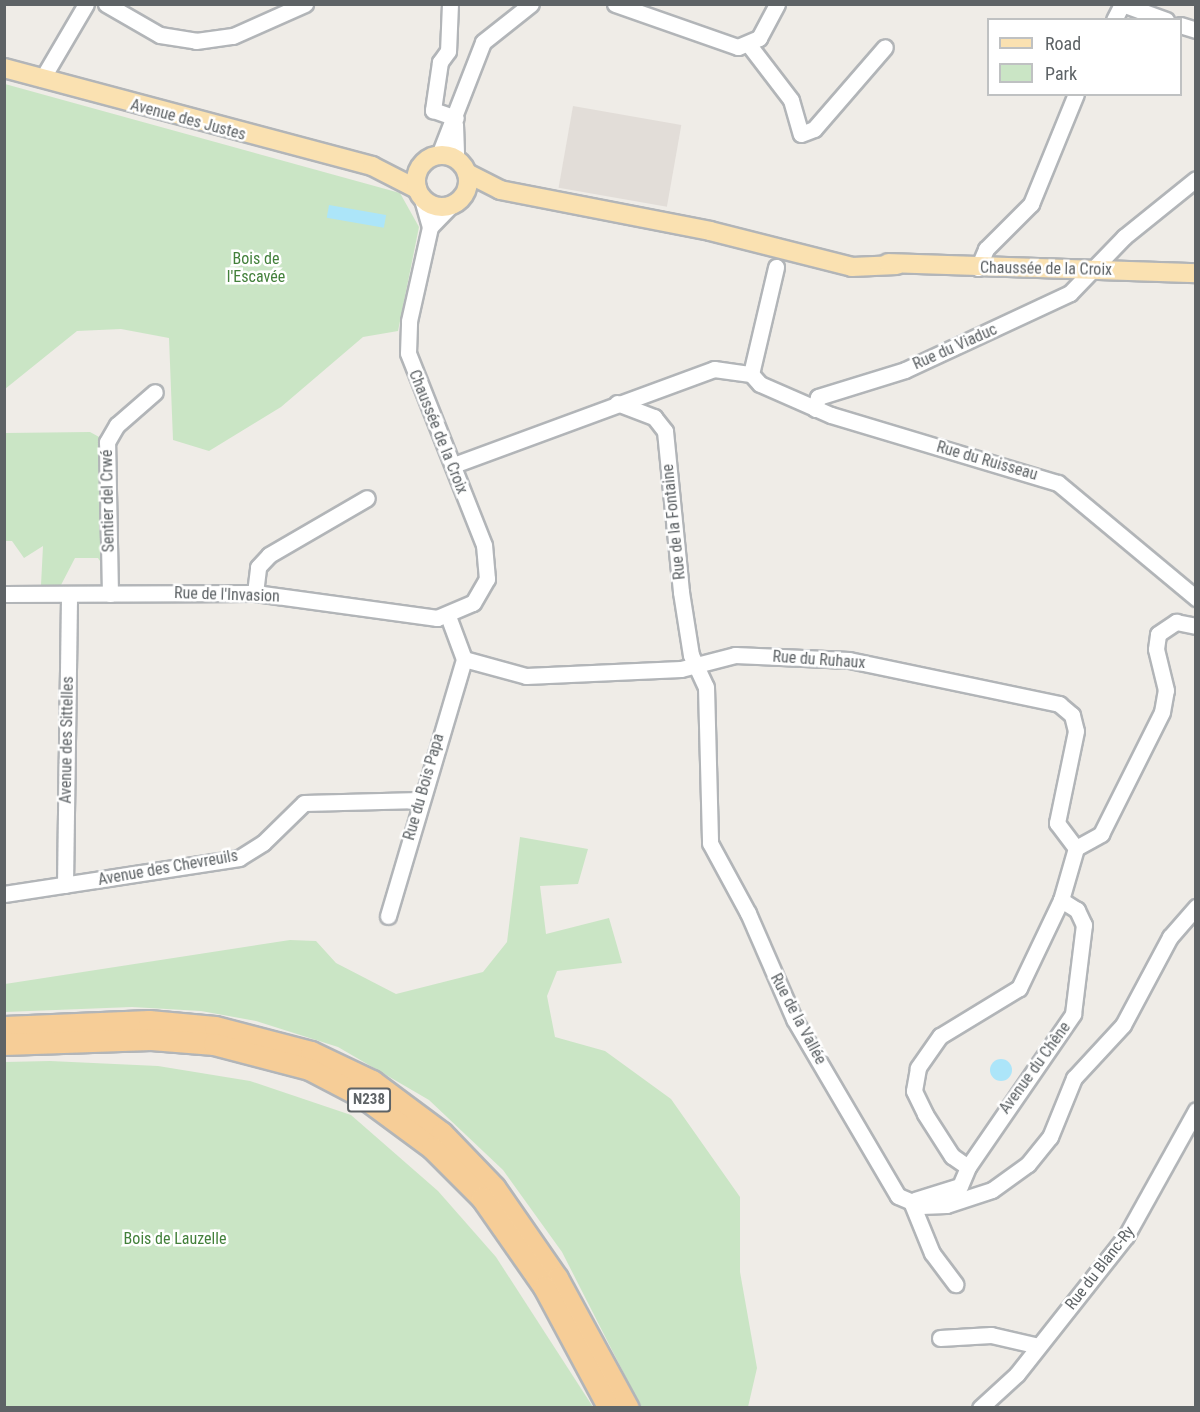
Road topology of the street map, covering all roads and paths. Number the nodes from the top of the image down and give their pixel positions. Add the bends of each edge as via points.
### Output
1 (86, 4) edge
2 (106, 4) edge
3 (305, 4) edge
4 (450, 4) edge
5 (531, 4) edge
6 (615, 4) edge
7 (777, 4) edge
8 (1122, 4) edge
9 (1115, 18) edge
10 (1160, 18) edge
11 (749, 45) junction
12 (885, 47) dead end
13 (448, 51) junction
14 (470, 66) junction
15 (4, 68) edge
16 (42, 79) junction
17 (1075, 96) edge
18 (455, 121) junction
19 (447, 162) junction
20 (372, 166) junction
21 (1196, 179) edge
22 (500, 190) junction
23 (419, 192) junction
24 (457, 201) junction
25 (430, 227) junction
26 (776, 267) dead end
27 (978, 268) junction
28 (1090, 270) junction
29 (1196, 273) edge
30 (751, 374) junction
31 (154, 392) dead end
32 (618, 403) junction
33 (815, 409) junction
34 (459, 463) dead end
35 (367, 498) dead end
36 (255, 593) junction
37 (4, 594) edge
38 (69, 594) junction
39 (110, 594) junction
40 (1196, 598) edge
41 (448, 616) junction
42 (1196, 626) edge
43 (465, 659) junction
44 (699, 667) junction
45 (420, 800) junction
46 (1076, 848) junction
47 (65, 885) junction
48 (4, 894) edge
49 (1060, 900) junction
50 (1196, 907) edge
51 (388, 916) dead end
52 (4, 1027) edge
53 (4, 1044) edge
54 (1196, 1110) edge
55 (968, 1167) junction
56 (909, 1203) junction
57 (955, 1284) dead end
58 (940, 1338) dead end
59 (1039, 1346) junction
60 (608, 1393) edge
61 (628, 1407) edge
62 (980, 1407) edge

1 - 16 street
2 - 3 street via 160,35 196,42 233,36
4 - 13 street
5 - 14 street via 492,32
6 - 11 street via 732,46
7 - 11 street via 763,33
8 - 9 street
8 - 10 street
11 - 12 street via 791,100 801,134 814,129
13 - 14 street
13 - 18 street via 440,62 433,110
14 - 18 street
15 - 16 main road, Avenue des Justes
16 - 20 main road, Avenue des Justes
17 - 27 street via 1031,204 986,249
18 - 19 street
19 - 20 main road, Avenue des Justes
19 - 22 main road, Chaussée de la Croix
19 - 23 main road
19 - 24 main road
20 - 23 main road, Avenue des Justes
21 - 28 street
22 - 24 main road, Chaussée de la Croix
22 - 27 main road, Chaussée de la Croix via 806,252 897,265
23 - 24 main road, Avenue des Justes via 434,205
23 - 25 street, Chaussée de la Croix
24 - 25 street
25 - 41 street, Chaussée de la Croix via 409,321 408,353 487,562 487,579 473,603
26 - 30 street
27 - 28 main road, Chaussée de la Croix
28 - 29 main road, Chaussée de la Croix
28 - 33 street, Rue du Viaduc via 1070,293 905,370 818,398
30 - 32 street via 714,369 668,391
30 - 33 street, Rue du Ruisseau via 760,384
31 - 39 street, Sentier del Crwé via 117,425 107,442
32 - 34 street
32 - 44 street, Rue de la Fontaine via 654,417 664,431 681,592 691,655
33 - 40 street, Rue du Ruisseau via 1058,483
35 - 36 street via 269,555 258,567
36 - 39 street, Rue de l'Invasion
36 - 41 street, Rue de l'Invasion
37 - 38 street, Rue de l'Invasion
38 - 39 street, Rue de l'Invasion
38 - 47 street, Avenue des Sittelles
41 - 43 street
42 - 46 street via 1176,622 1158,634 1157,654 1166,684 1162,712 1101,834
43 - 44 street via 540,677
43 - 45 street, Rue du Bois Papa
44 - 46 street, Rue du Ruhaux via 717,657 865,662 1047,700 1068,711 1076,731 1057,823
44 - 56 street, Rue de la Vallée via 706,696 710,843 748,913 794,1019 892,1190
45 - 47 street, Avenue des Chevreuils via 303,803 263,843 239,858
45 - 51 street, Rue du Bois Papa
46 - 49 street
47 - 48 street, Avenue des Chevreuils
49 - 55 street, Avenue du Chêne via 1077,910 1084,925 1073,1014
49 - 55 street via 1019,988 940,1036 918,1068 914,1091 925,1114 952,1156
50 - 56 street via 1170,937 1123,1025 1074,1078 1050,1137 1028,1164 976,1196 937,1206
52 - 60 highway, N238 via 149,1021 215,1026 311,1052 372,1082 442,1133 494,1187 557,1278
53 - 60 highway, N238 via 151,1039 214,1044 309,1069 363,1097 432,1148 482,1198 544,1287
54 - 59 street, Rue du Blanc-Ry via 1142,1213
55 - 56 street, Avenue du Chêne via 960,1186
56 - 57 street via 932,1253
58 - 59 street via 991,1335
59 - 62 street, Rue du Blanc-Ry via 1011,1381
60 - 61 highway, N238

